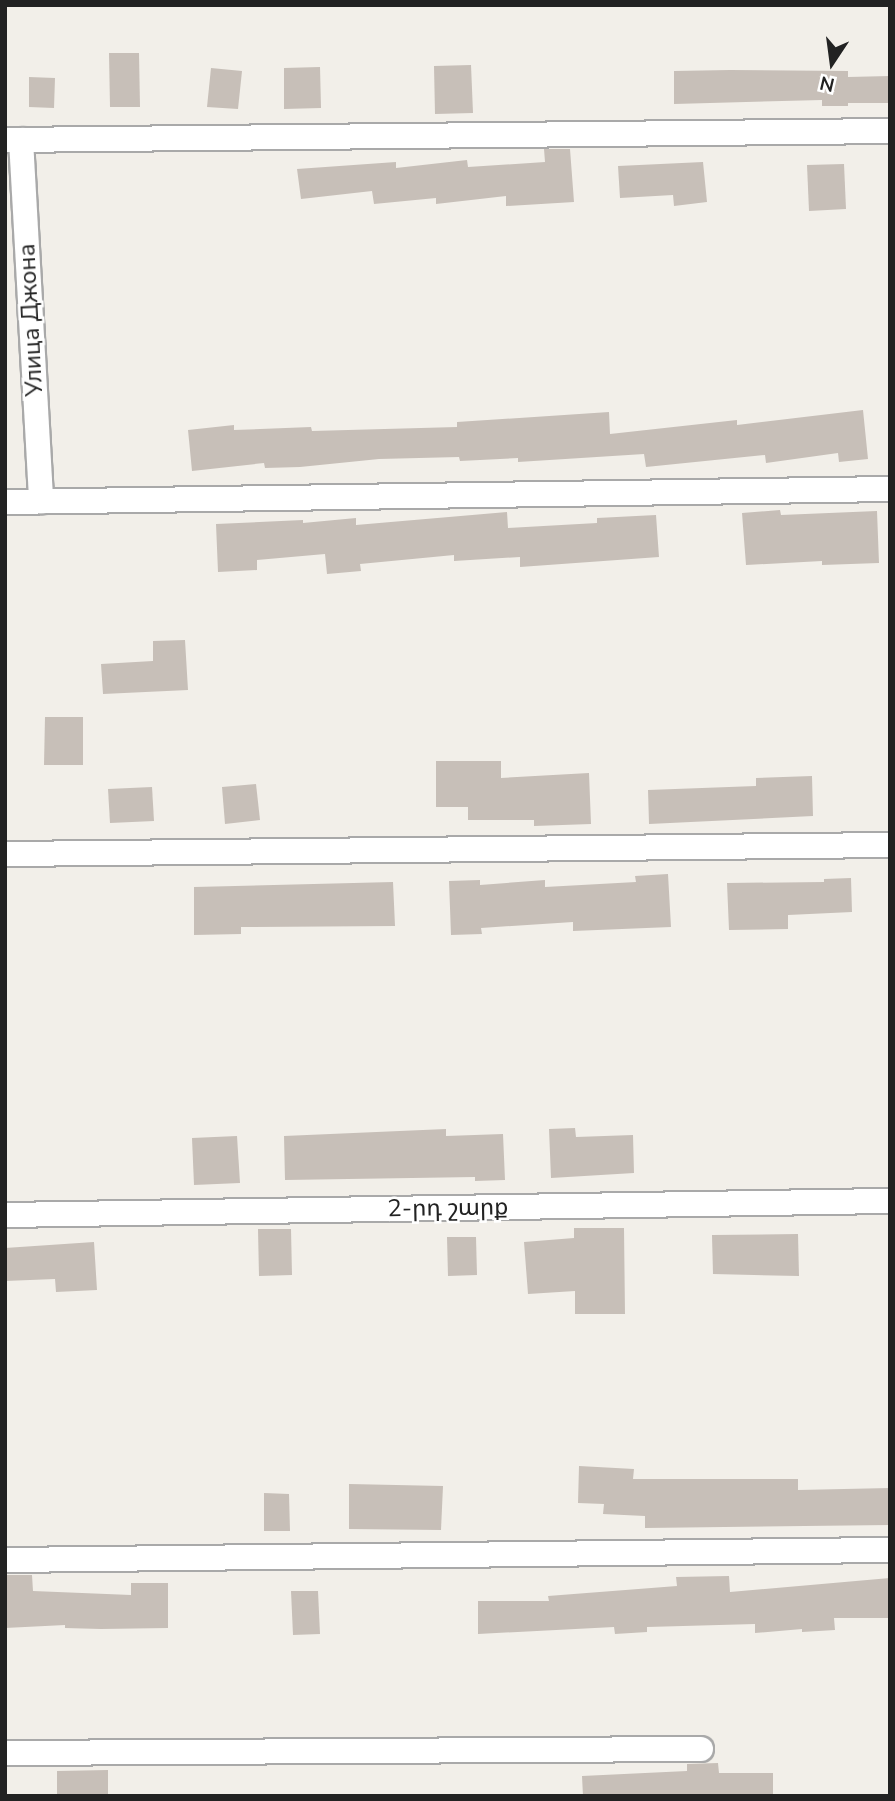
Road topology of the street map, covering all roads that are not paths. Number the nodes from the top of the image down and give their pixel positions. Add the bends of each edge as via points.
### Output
1 (890, 131) edge
2 (13, 140) edge
3 (890, 489) edge
4 (41, 501) junction
5 (5, 502) edge
6 (890, 845) edge
7 (5, 853) edge
8 (890, 1201) edge
9 (5, 1215) edge
10 (890, 1550) edge
11 (5, 1560) edge
12 (701, 1749) dead end
13 (5, 1753) edge

1 - 2 street
2 - 4 street, Улица Джона
3 - 4 street
4 - 5 street
6 - 7 street
8 - 9 street, 2-րդ շարք
10 - 11 street
12 - 13 street

